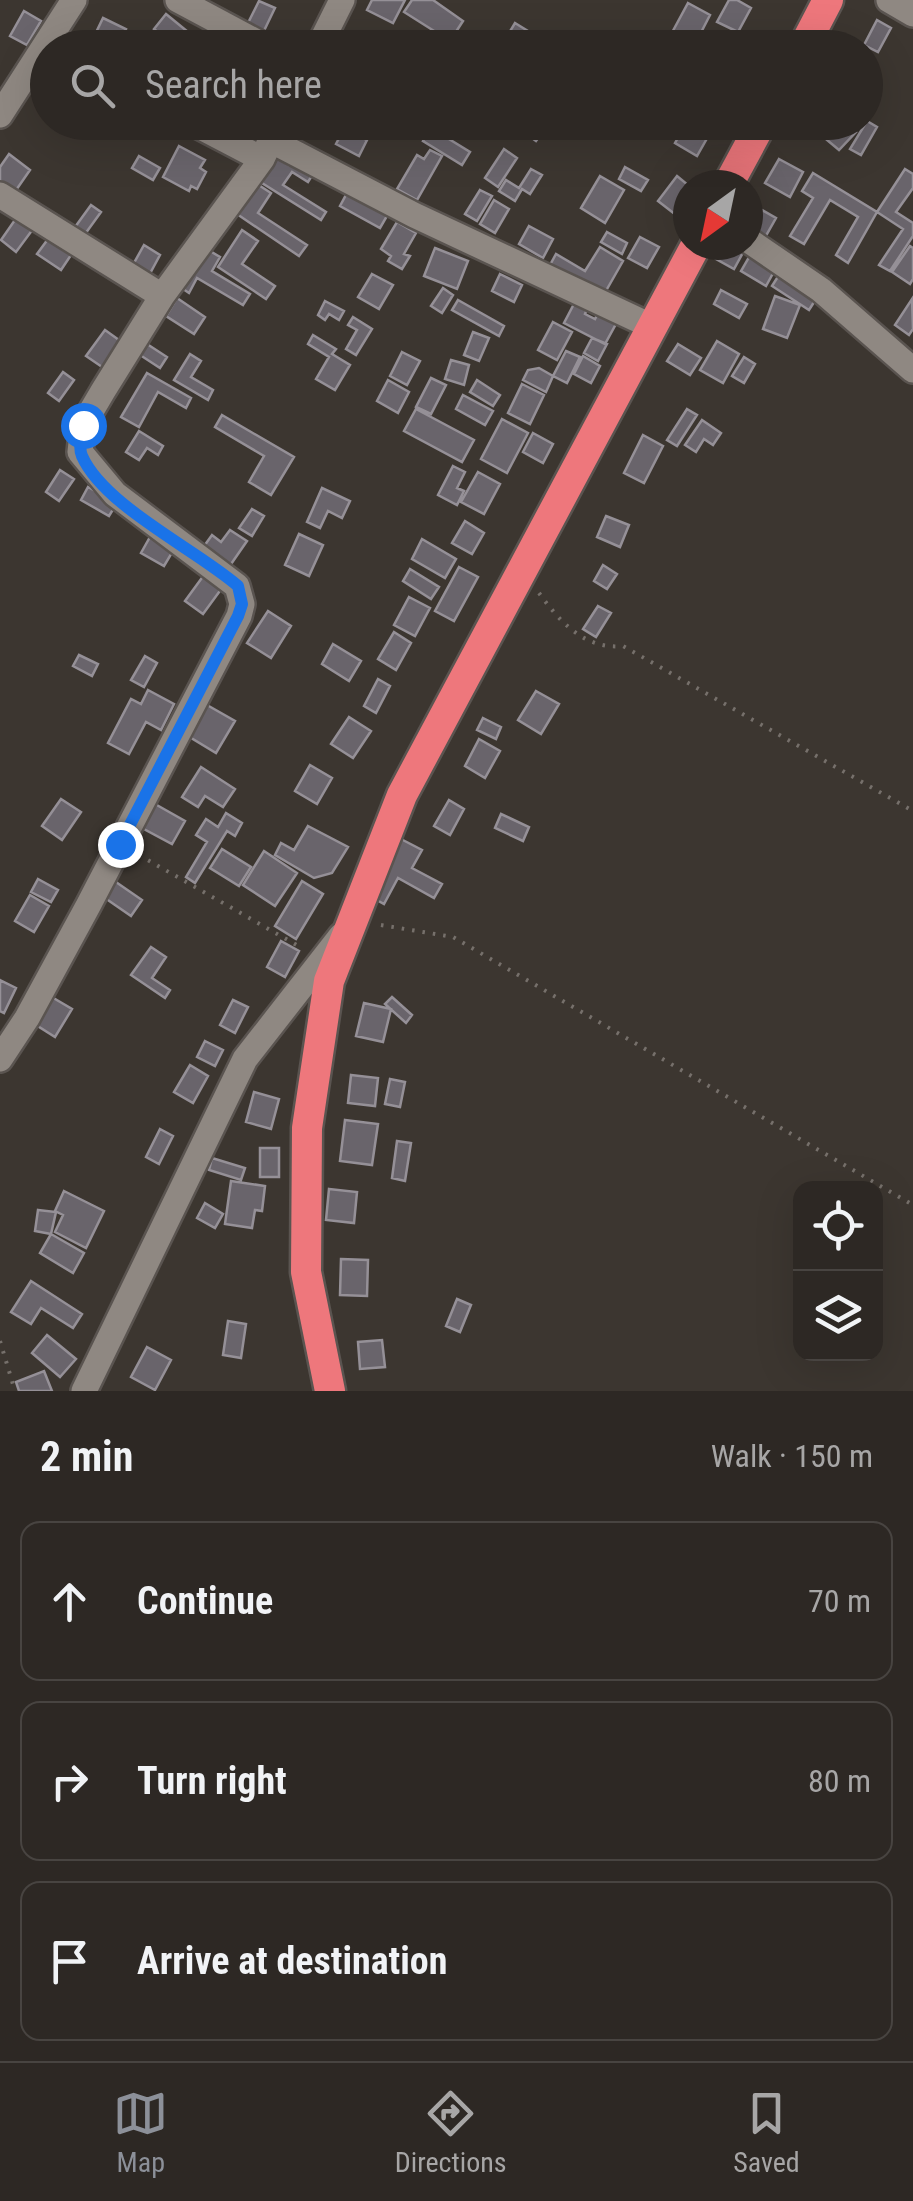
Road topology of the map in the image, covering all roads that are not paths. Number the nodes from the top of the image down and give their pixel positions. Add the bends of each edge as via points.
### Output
1 (74, 0) edge
2 (178, 0) edge
3 (342, 0) edge
4 (828, 0) edge
5 (889, 0) edge
6 (913, 14) edge
7 (56, 30) edge
8 (234, 30) edge
9 (327, 30) edge
10 (812, 30) edge
11 (30, 71) edge
12 (0, 115) edge
13 (270, 140) edge
14 (752, 140) edge
15 (736, 170) edge
16 (0, 195) edge
17 (763, 250) edge
18 (688, 260) edge
19 (162, 296) junction
20 (653, 327) junction
21 (913, 370) edge
22 (353, 920) junction
23 (0, 1058) edge
24 (84, 1391) edge
25 (330, 1391) edge

1 - 7 street
2 - 8 street
3 - 9 street
4 - 10 highway
5 - 6 street
11 - 12 street
13 - 19 street
13 - 20 street
14 - 15 highway
16 - 19 street
17 - 21 street
18 - 20 highway
19 - 23 street via 83,425 80,452 114,494 238,586 242,604 120,844
20 - 22 highway via 402,796
22 - 24 street via 245,1059
22 - 25 highway via 328,982 307,1128 306,1272

